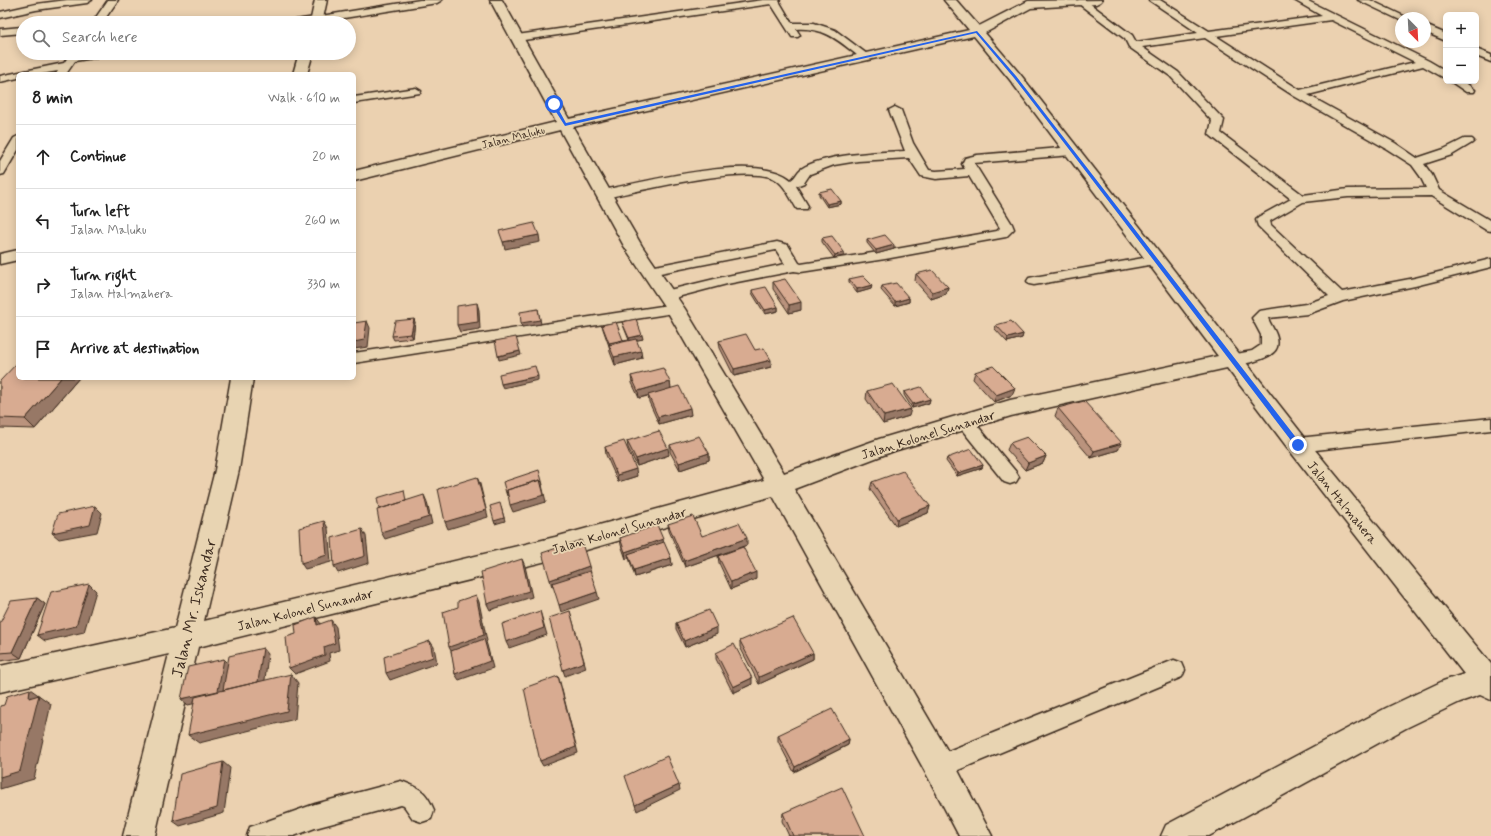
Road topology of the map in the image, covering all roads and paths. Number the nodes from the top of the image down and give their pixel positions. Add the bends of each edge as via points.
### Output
1 (87, 0) edge
2 (113, 0) edge
3 (321, 0) edge
4 (437, 0) edge
5 (496, 0) edge
6 (775, 0) edge
7 (950, 0) edge
8 (1096, 0) edge
9 (1154, 0) edge
10 (1319, 0) edge
11 (1363, 0) edge
12 (1302, 1) edge
13 (1082, 2) junction
14 (0, 14) edge
15 (1395, 14) edge
16 (102, 16) edge
17 (317, 16) edge
18 (349, 16) edge
19 (1332, 17) junction
20 (790, 26) junction
21 (16, 31) edge
22 (1431, 31) edge
23 (0, 32) edge
24 (977, 32) junction
25 (795, 35) dead end
26 (1208, 36) junction
27 (1443, 37) edge
28 (517, 38) junction
29 (1133, 45) junction
30 (1479, 53) edge
31 (866, 57) junction
32 (1491, 59) edge
33 (80, 60) edge
34 (304, 60) edge
35 (69, 63) edge
36 (1425, 63) junction
37 (33, 72) edge
38 (301, 72) edge
39 (1443, 74) edge
40 (16, 75) edge
41 (0, 79) edge
42 (1460, 84) edge
43 (1470, 90) dead end
44 (416, 91) dead end
45 (1298, 94) junction
46 (356, 100) edge
47 (895, 110) dead end
48 (558, 112) junction
49 (1468, 141) dead end
50 (16, 144) edge
51 (0, 151) edge
52 (1072, 151) junction
53 (913, 154) junction
54 (1416, 162) junction
55 (0, 171) edge
56 (973, 172) junction
57 (356, 175) edge
58 (789, 184) junction
59 (1434, 192) junction
60 (604, 194) junction
61 (1300, 199) junction
62 (802, 206) dead end
63 (1491, 227) edge
64 (16, 255) edge
65 (0, 259) edge
66 (1155, 260) junction
67 (1491, 263) edge
68 (794, 266) junction
69 (650, 271) junction
70 (1034, 281) dead end
71 (1339, 297) junction
72 (671, 302) junction
73 (356, 358) edge
74 (1232, 360) junction
75 (242, 380) edge
76 (966, 422) junction
77 (1491, 424) edge
78 (1298, 445) junction
79 (1010, 477) dead end
80 (779, 485) junction
81 (186, 638) junction
82 (1174, 670) dead end
83 (0, 679) edge
84 (1489, 681) edge
85 (939, 766) junction
86 (422, 810) dead end
87 (138, 836) edge
88 (259, 836) edge
89 (976, 836) edge
90 (1177, 836) edge

1 - 14 street
2 - 16 street
3 - 17 main road
4 - 18 street
5 - 28 main road
6 - 20 street
6 - 28 street
7 - 24 main road, Jalan Halmahera
8 - 13 main road, Jalan Maluku
9 - 26 street
10 - 12 street
11 - 15 street
12 - 19 street
13 - 24 main road, Jalan Maluku via 1028,5
13 - 29 street via 1129,37
19 - 26 street
19 - 36 street
20 - 25 street
20 - 31 street via 810,24 823,28 837,34
21 - 23 street
22 - 27 street
24 - 31 main road, Jalan Maluku
24 - 52 main road, Jalan Halmahera
26 - 29 street
26 - 45 street
28 - 48 main road
29 - 61 street via 1174,74 1212,113 1218,120 1215,131 1219,137
30 - 32 street
31 - 48 main road, Jalan Maluku
33 - 35 street
34 - 38 main road
35 - 37 street
36 - 39 street
36 - 45 street
40 - 41 street
42 - 43 street
44 - 46 street
45 - 54 street
47 - 53 street
48 - 57 main road, Jalan Maluku
48 - 60 main road
49 - 54 street via 1448,152
50 - 51 street
50 - 55 street
52 - 56 street via 973,159 968,164
52 - 66 main road, Jalan Halmahera
53 - 56 street via 925,173 930,175
53 - 58 street via 820,164 805,172 799,181
54 - 59 street
56 - 68 street via 1005,224 1007,229 1001,234 886,255 801,268
58 - 60 street via 771,173 727,172
58 - 62 street
59 - 61 street via 1348,193
59 - 63 street
60 - 69 main road
61 - 71 street via 1263,220 1265,226
64 - 65 main road
66 - 70 street
66 - 74 main road, Jalan Halmahera
67 - 71 street
68 - 69 street via 783,248 777,246
68 - 72 street via 727,280
69 - 72 main road
71 - 74 street via 1308,309 1264,314 1260,318 1269,335 1269,347 1260,354
72 - 73 street
72 - 80 main road
74 - 76 main road, Jalan Kolonel Sunandar via 1010,408
74 - 78 main road, Jalan Halmahera
75 - 81 main road, Jalan Mr. Iskandar via 226,470
76 - 79 street
76 - 80 main road, Jalan Kolonel Sunandar via 887,445
77 - 78 street
78 - 84 main road, Jalan Halmahera
80 - 81 main road, Jalan Kolonel Sunandar via 555,548
80 - 85 main road
81 - 83 main road, Jalan Kolonel Sunandar
81 - 87 main road, Jalan Mr. Iskandar
82 - 85 street
84 - 90 main road via 1453,691 1396,718
85 - 89 main road
86 - 88 street via 412,798 401,793 315,816

